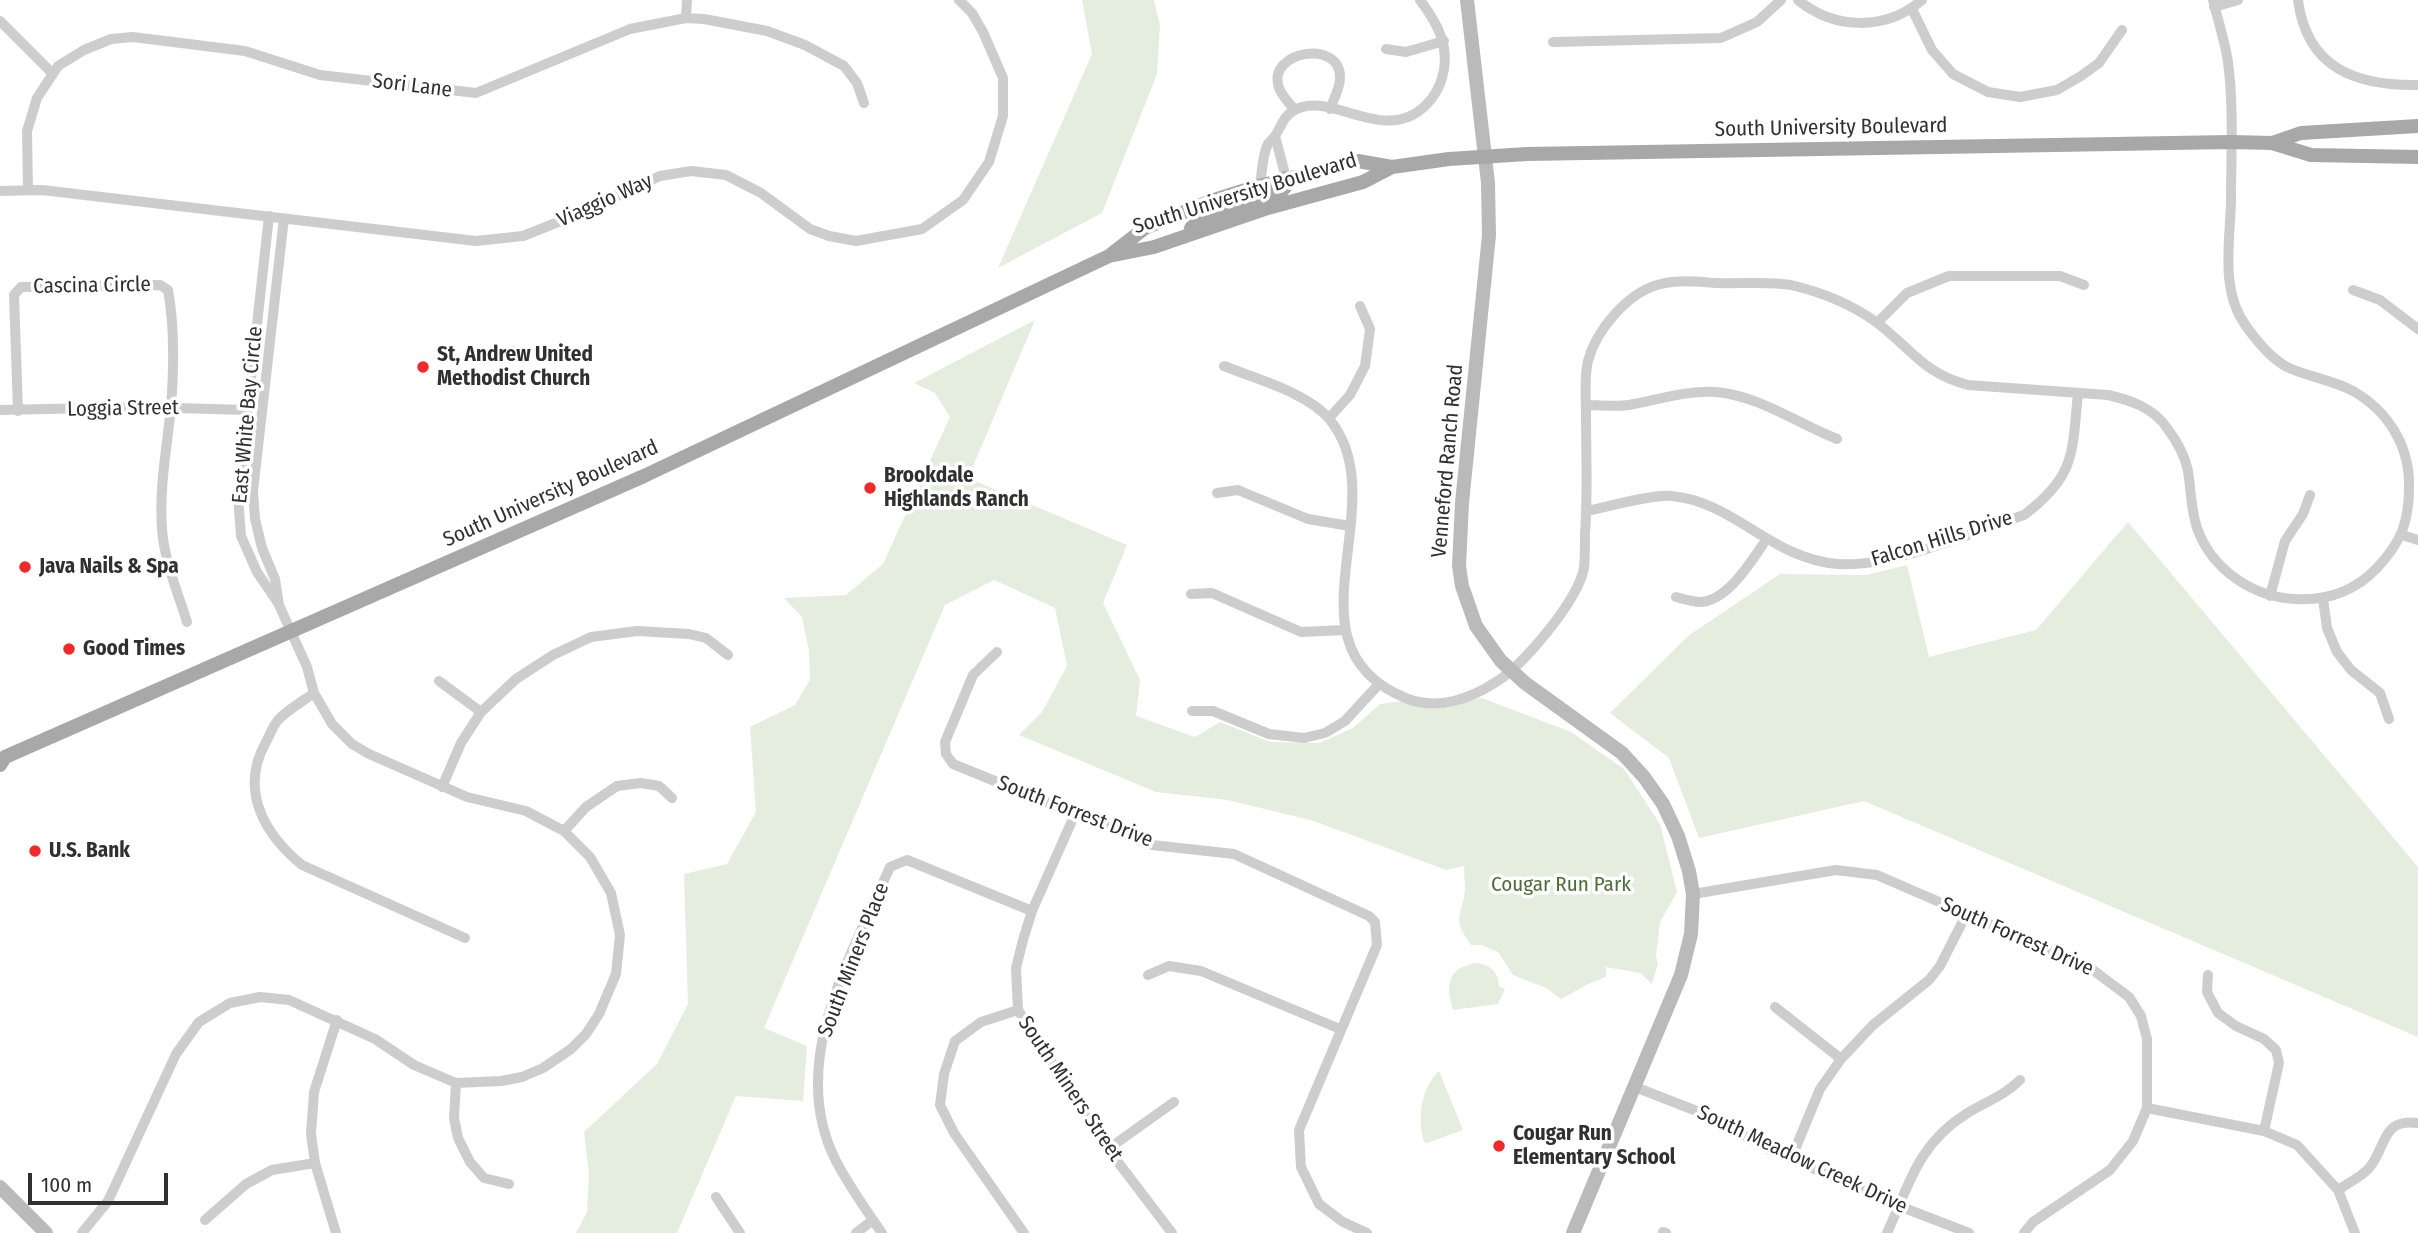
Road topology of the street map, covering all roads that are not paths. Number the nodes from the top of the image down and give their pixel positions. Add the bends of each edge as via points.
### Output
1 (687, 0) edge
2 (1420, 0) edge
3 (1468, 0) edge
4 (1781, 0) edge
5 (1798, 0) edge
6 (1922, 0) edge
7 (2238, 0) edge
8 (2298, 0) edge
9 (963, 1) edge
10 (2214, 3) edge
11 (1912, 9) junction
12 (687, 18) junction
13 (0, 21) edge
14 (2122, 30) dead end
15 (1444, 41) junction
16 (1553, 42) dead end
17 (1386, 49) dead end
18 (53, 74) junction
19 (2418, 85) edge
20 (864, 103) dead end
21 (1330, 109) junction
22 (1295, 110) junction
23 (2418, 126) edge
24 (1275, 136) junction
25 (2231, 142) junction
26 (2272, 144) junction
27 (1484, 156) junction
28 (2418, 157) edge
29 (1392, 167) junction
30 (1286, 178) junction
31 (1260, 186) junction
32 (28, 190) junction
33 (0, 191) edge
34 (269, 216) junction
35 (284, 218) junction
36 (1181, 236) junction
37 (1109, 256) junction
38 (2084, 285) dead end
39 (2353, 290) dead end
40 (1360, 306) dead end
41 (1877, 323) junction
42 (2418, 330) edge
43 (1224, 366) dead end
44 (2078, 393) junction
45 (1586, 405) junction
46 (171, 408) junction
47 (0, 410) edge
48 (246, 410) junction
49 (18, 411) junction
50 (1329, 418) junction
51 (1837, 439) dead end
52 (2414, 476) edge
53 (1217, 493) dead end
54 (2310, 495) dead end
55 (1587, 511) junction
56 (1350, 526) junction
57 (2402, 535) junction
58 (1766, 540) junction
59 (2418, 540) edge
60 (1191, 594) dead end
61 (2270, 596) junction
62 (1676, 597) dead end
63 (2323, 599) junction
64 (279, 605) junction
65 (187, 622) dead end
66 (1345, 630) junction
67 (291, 632) junction
68 (997, 652) dead end
69 (728, 655) dead end
70 (1512, 672) junction
71 (439, 681) dead end
72 (1379, 684) junction
73 (314, 693) junction
74 (1192, 711) dead end
75 (481, 712) junction
76 (2389, 719) dead end
77 (2, 759) edge
78 (442, 787) junction
79 (672, 798) dead end
80 (1075, 814) junction
81 (564, 831) junction
82 (1693, 894) junction
83 (1032, 911) junction
84 (1967, 913) junction
85 (465, 938) dead end
86 (1148, 975) dead end
87 (2208, 975) dead end
88 (1775, 1007) dead end
89 (1018, 1010) junction
90 (337, 1020) junction
91 (1340, 1029) junction
92 (1841, 1059) junction
93 (2020, 1080) dead end
94 (456, 1083) junction
95 (1635, 1087) junction
96 (1174, 1102) dead end
97 (2147, 1108) junction
98 (2418, 1123) edge
99 (2264, 1131) junction
100 (1108, 1149) junction
101 (1791, 1159) junction
102 (315, 1163) junction
103 (509, 1184) dead end
104 (0, 1187) edge
105 (2338, 1190) junction
106 (716, 1197) dead end
107 (1899, 1206) junction
108 (205, 1220) dead end
109 (873, 1220) junction
110 (46, 1233) edge
111 (82, 1233) edge
112 (336, 1233) edge
113 (740, 1233) edge
114 (856, 1233) edge
115 (882, 1233) edge
116 (1024, 1233) edge
117 (1172, 1233) edge
118 (1367, 1233) edge
119 (1573, 1233) edge
120 (1887, 1233) edge
121 (1969, 1233) edge
122 (2024, 1233) edge
123 (2355, 1233) edge

1 - 12 street
2 - 15 street
3 - 27 street, Venneford Ranch Road
4 - 16 street via 1757,22 1721,38
5 - 11 street via 1818,13 1849,23 1882,21
6 - 11 street
7 - 10 street
8 - 19 street via 2306,32 2332,64 2371,83
9 - 35 street, Viaggio Way via 1003,78 1003,116 989,162 963,200 922,229 856,241 829,236 810,229 761,193 726,175 691,171 660,176 523,236 476,241
10 - 25 street via 2228,62
11 - 14 street via 1932,50 1953,74 1988,92 2020,97 2057,90 2081,76 2099,63
12 - 18 street, Sori Lane via 630,29 476,93 320,75 245,51 133,37 111,39 84,50
12 - 20 street, Sori Lane via 767,31 805,45 844,66
13 - 18 street
15 - 17 street via 1406,51
15 - 21 street via 1442,80 1435,96 1419,112 1388,121
18 - 32 street, Sori Lane via 37,98 27,131
21 - 22 street
21 - 22 street via 1341,75 1330,59 1312,53 1294,57 1280,71 1279,90
22 - 24 street via 1280,122
23 - 26 main road, South University Boulevard via 2301,133
24 - 30 street
24 - 31 street via 1268,144
25 - 26 main road, South University Boulevard
25 - 27 main road, South University Boulevard
25 - 52 street via 2229,279 2245,325 2286,366 2352,390 2376,407 2399,436
26 - 28 main road, South University Boulevard via 2311,155
27 - 29 main road, South University Boulevard
27 - 70 street, Venneford Ranch Road via 1489,235 1459,566 1476,626
29 - 30 main road, South University Boulevard via 1357,160
29 - 36 main road, South University Boulevard via 1363,182
30 - 31 main road, South University Boulevard
30 - 36 main road via 1281,192 1210,214
31 - 37 main road, South University Boulevard via 1145,228
32 - 33 street, Viaggio Way
32 - 34 street, Viaggio Way
34 - 35 street, Viaggio Way
34 - 48 street, East White Bay Circle
35 - 64 street via 253,491 255,519
36 - 37 main road, South University Boulevard
37 - 67 main road, South University Boulevard via 742,431
38 - 41 street via 2060,276 1949,276 1907,293
39 - 42 street via 2380,300
40 - 50 street via 1370,329 1365,366 1350,395
41 - 44 street via 1925,366 1953,381
41 - 45 street via 1843,302 1789,285 1656,285 1626,301 1604,328 1588,361
43 - 50 street via 1300,397
44 - 58 street, Falcon Hills Drive via 2073,448 2065,472 2054,489 2024,515 1875,563 1818,561
44 - 61 street via 2129,400 2165,425 2188,469 2197,529 2211,556 2242,583
45 - 51 street via 1626,405 1680,393 1717,392 1771,405
45 - 55 street
46 - 48 street, Loggia Street
46 - 49 street, Loggia Street
46 - 49 street, Cascina Circle via 174,321 168,290 160,285 21,287 14,295
46 - 65 street via 164,454 162,530
47 - 49 street, Loggia Street
48 - 64 street, East White Bay Circle via 238,496 242,536 257,572
50 - 56 street via 1352,464
52 - 57 street
53 - 56 street via 1238,490 1308,519
54 - 61 street via 2285,541
55 - 58 street, Falcon Hills Drive via 1670,495 1721,510
55 - 70 street via 1584,569 1576,591
56 - 66 street
57 - 59 street
57 - 63 street via 2369,576 2350,590
58 - 62 street via 1724,592 1701,602
60 - 66 street via 1212,593 1301,632
61 - 63 street
63 - 76 street via 2327,628 2337,652 2380,693
64 - 67 street
66 - 72 street via 1356,660
67 - 73 street
67 - 77 main road, South University Boulevard
68 - 80 street, South Forrest Drive via 973,675 945,741 946,754 953,764
69 - 75 street via 706,638 688,634 637,631 591,637 516,679
70 - 72 street via 1484,690 1448,704 1411,700
70 - 82 street, Venneford Ranch Road via 1622,753 1644,777 1678,836
71 - 75 street
72 - 74 street via 1345,721 1304,738 1269,734 1213,711
73 - 78 street via 332,724 352,744
73 - 85 street via 278,720 258,756 255,798 270,834 302,865
75 - 78 street
78 - 81 street via 526,811
79 - 81 street via 659,786 617,786 586,807
80 - 83 street, South Miners Street
80 - 91 street, South Forrest Drive via 1152,845 1234,854 1369,916 1375,922 1377,945
81 - 94 street via 590,857 611,893 620,936 609,993 586,1034 543,1068 501,1081
82 - 84 street, South Forrest Drive via 1836,870 1877,875
82 - 95 street, Venneford Ranch Road via 1688,956
83 - 89 street, South Miners Street via 1016,968
83 - 109 street, South Miners Place via 907,860 890,867 825,1026 817,1071 821,1118 835,1160
84 - 92 street via 1930,979 1873,1025
84 - 97 street, South Forrest Drive via 2090,967 2129,997 2141,1016 2147,1039
86 - 91 street via 1169,966 1201,971
87 - 99 street via 2207,992 2218,1013 2276,1050 2279,1063
88 - 92 street
89 - 100 street, South Miners Street
89 - 116 street via 981,1021 956,1041 944,1074 940,1105 954,1133
90 - 94 street via 414,1065
90 - 102 street via 314,1092 311,1134
90 - 111 street via 289,1000 260,997 230,1003 198,1022 176,1054 108,1201
91 - 118 street, South Forrest Drive via 1299,1130 1301,1167 1319,1204
92 - 101 street via 1820,1089
93 - 107 street via 2007,1093 1965,1114 1938,1135 1919,1159
94 - 103 street via 456,1128 470,1162 484,1178
95 - 101 street, South Meadow Creek Drive via 1712,1117
95 - 119 street, Venneford Ranch Road
96 - 100 street
97 - 99 street
97 - 122 street, South Forrest Drive via 2133,1141 2110,1170 2033,1222
98 - 105 street via 2399,1123 2389,1130 2369,1168
99 - 105 street via 2297,1144
100 - 117 street, South Miners Street
101 - 107 street, South Meadow Creek Drive
102 - 108 street via 272,1170 246,1184
102 - 112 street
104 - 110 street
105 - 123 street
106 - 113 street
107 - 120 street
107 - 121 street, South Meadow Creek Drive
109 - 114 street
109 - 115 street, South Miners Place

